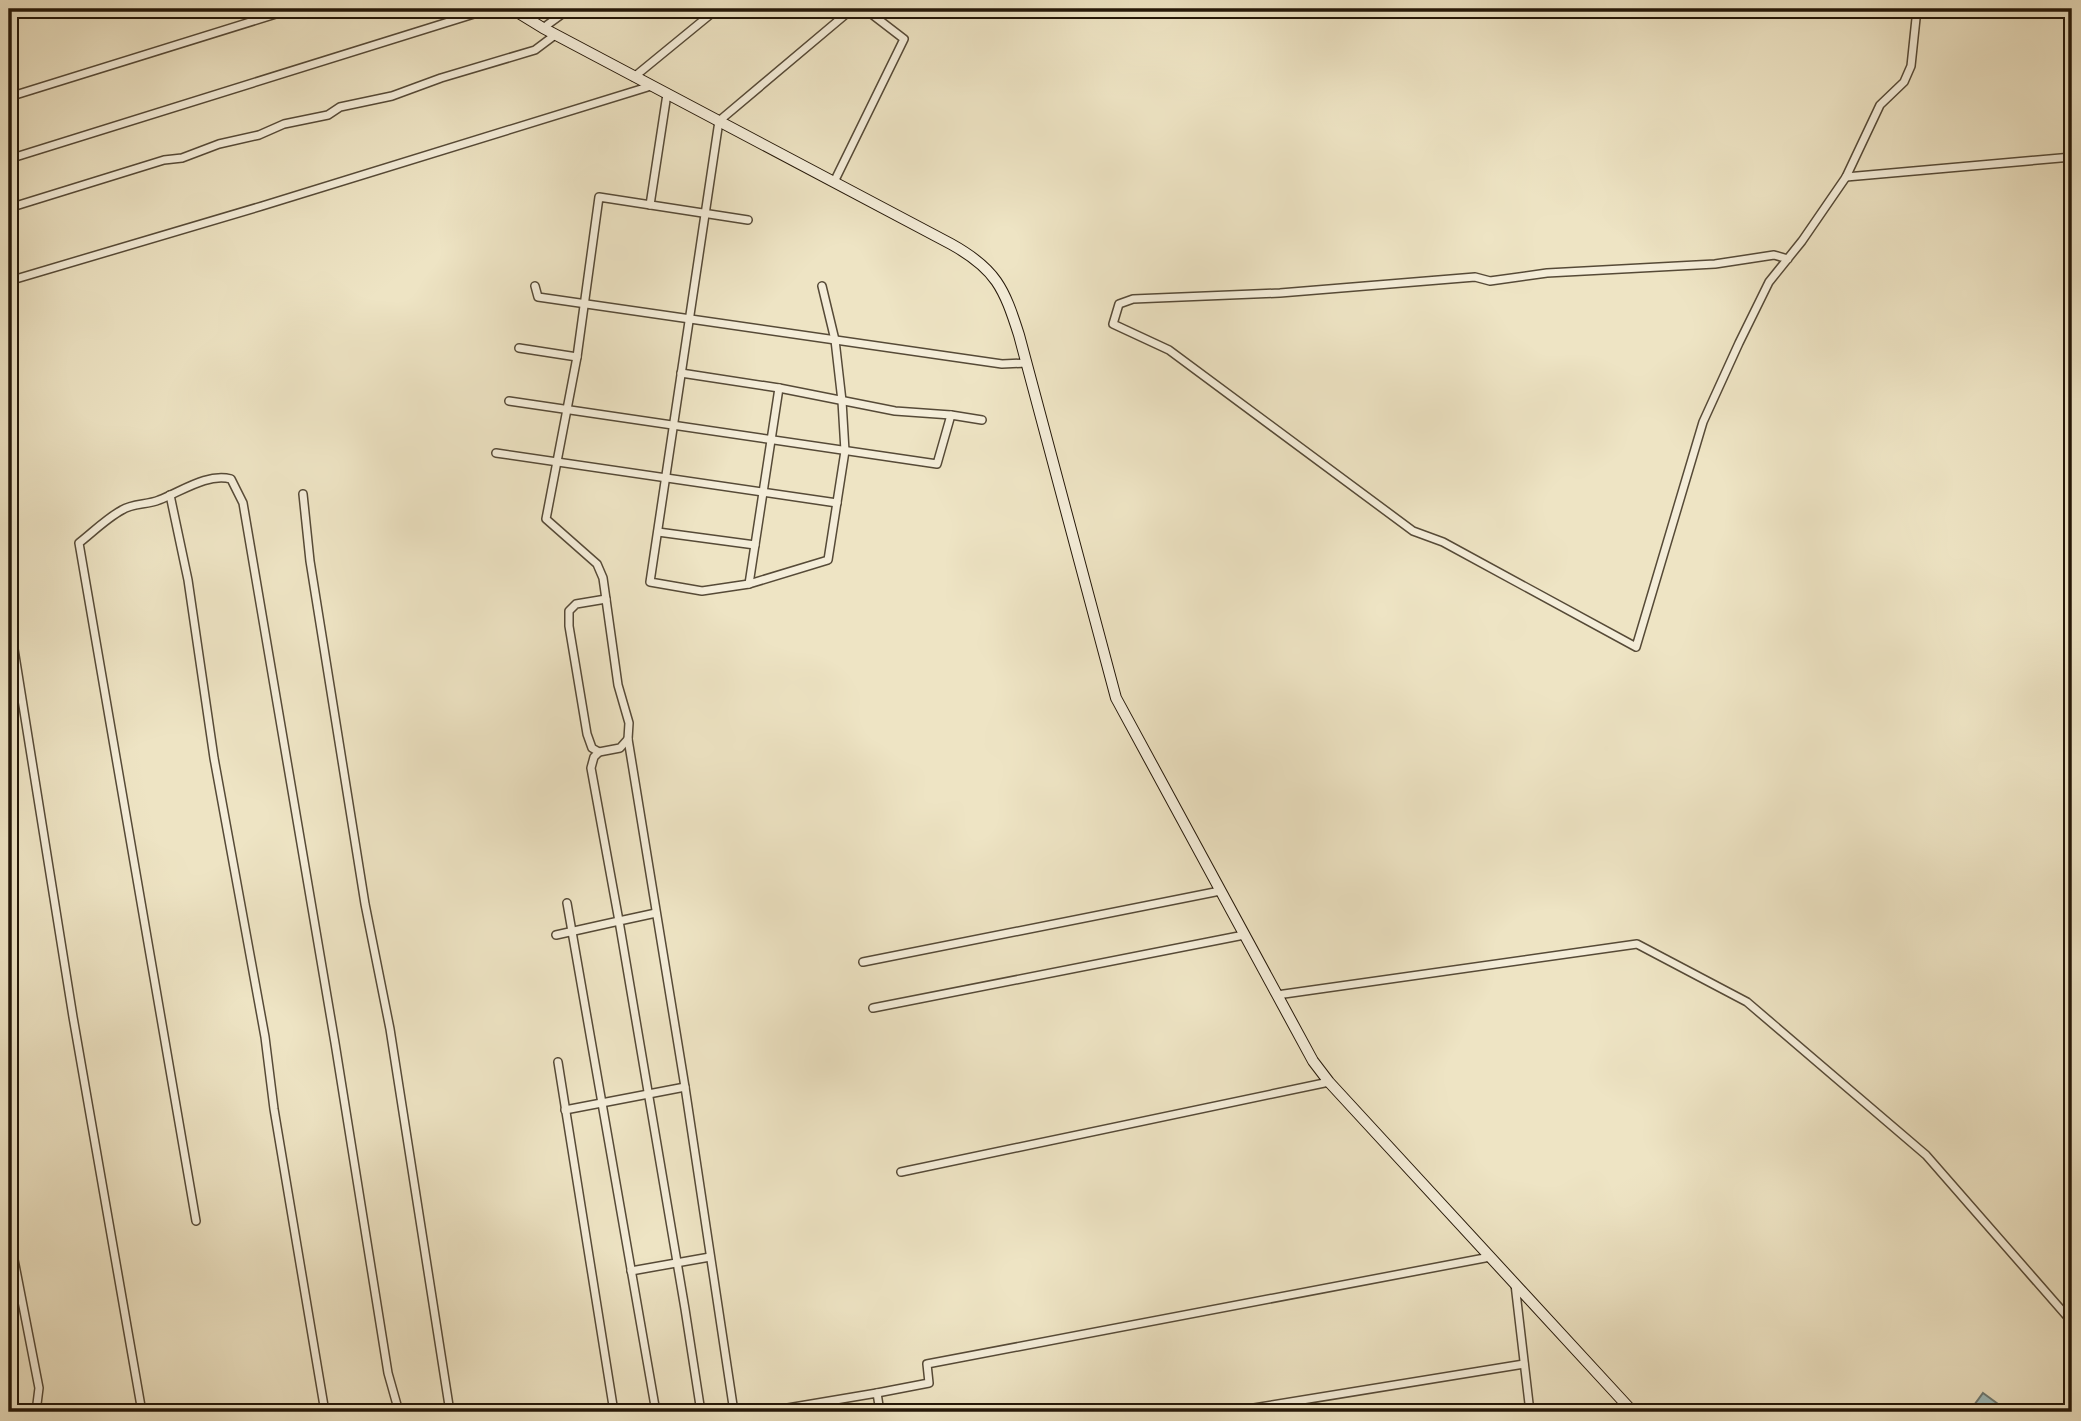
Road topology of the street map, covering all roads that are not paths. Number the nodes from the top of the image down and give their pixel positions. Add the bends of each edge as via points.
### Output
1 (292, 9) edge
2 (490, 9) edge
3 (512, 9) edge
4 (569, 9) edge
5 (717, 9) edge
6 (852, 9) edge
7 (865, 9) edge
8 (1917, 9) edge
9 (543, 28) junction
10 (555, 35) junction
11 (634, 77) junction
12 (651, 86) junction
13 (667, 94) junction
14 (9, 97) edge
15 (719, 121) junction
16 (2072, 157) edge
17 (9, 159) edge
18 (1846, 177) junction
19 (834, 182) junction
20 (650, 205) junction
21 (9, 208) edge
22 (705, 213) junction
23 (748, 220) dead end
24 (1788, 259) junction
25 (9, 281) edge
26 (535, 286) dead end
27 (822, 286) dead end
28 (584, 304) junction
29 (689, 319) junction
30 (835, 340) junction
31 (519, 348) dead end
32 (577, 357) junction
33 (1027, 363) junction
34 (681, 373) junction
35 (779, 388) junction
36 (509, 401) dead end
37 (842, 401) junction
38 (566, 409) junction
39 (951, 415) junction
40 (982, 419) dead end
41 (674, 425) junction
42 (771, 440) junction
43 (845, 451) junction
44 (496, 453) dead end
45 (558, 462) junction
46 (666, 478) junction
47 (763, 493) junction
48 (303, 494) dead end
49 (170, 495) junction
50 (837, 503) junction
51 (658, 532) junction
52 (755, 545) junction
53 (749, 584) junction
54 (606, 599) junction
55 (9, 618) edge
56 (628, 740) junction
57 (599, 752) junction
58 (1220, 891) junction
59 (566, 903) dead end
60 (656, 913) junction
61 (620, 921) junction
62 (572, 932) junction
63 (556, 935) dead end
64 (1244, 935) junction
65 (863, 962) dead end
66 (9, 978) edge
67 (1277, 995) junction
68 (873, 1008) dead end
69 (9, 1016) edge
70 (558, 1062) dead end
71 (1329, 1082) junction
72 (685, 1087) junction
73 (649, 1094) junction
74 (602, 1102) junction
75 (565, 1110) junction
76 (901, 1172) dead end
77 (197, 1221) dead end
78 (9, 1234) edge
79 (710, 1257) junction
80 (1490, 1257) junction
81 (677, 1263) junction
82 (632, 1271) junction
83 (1514, 1284) junction
84 (2072, 1322) edge
85 (1524, 1364) junction
86 (877, 1392) junction
87 (827, 1402) junction
88 (788, 1410) edge
89 (36, 1412) edge
90 (142, 1412) edge
91 (325, 1412) edge
92 (399, 1412) edge
93 (450, 1412) edge
94 (614, 1412) edge
95 (656, 1412) edge
96 (701, 1412) edge
97 (734, 1412) edge
98 (764, 1412) edge
99 (829, 1412) edge
100 (880, 1412) edge
101 (1229, 1412) edge
102 (1530, 1412) edge
103 (1633, 1412) edge

1 - 14 street
2 - 17 street
3 - 9 main road
4 - 9 street
5 - 11 street
6 - 15 street
7 - 19 street via 904,39
8 - 18 street via 1911,66 1904,82 1880,106
9 - 10 main road
10 - 11 main road
10 - 21 street via 535,50 392,96 340,107 328,115 284,124
11 - 12 main road
12 - 13 main road
12 - 25 street
13 - 15 main road
13 - 20 street
15 - 19 main road
15 - 22 street
16 - 18 street
18 - 24 street
19 - 33 main road via 973,256 990,271 1011,309
20 - 22 street
20 - 28 street via 599,197
22 - 23 street
22 - 29 street
24 - 24 street via 1774,255 1715,264 1490,281 1475,277 1133,299 1119,304 1113,324 1169,350 1413,531 1443,542 1636,647 1703,422 1769,282
26 - 28 street via 538,297
27 - 30 street
28 - 29 street
28 - 32 street
29 - 30 street
29 - 34 street
30 - 33 street via 1002,364
30 - 37 street
31 - 32 street
32 - 38 street
33 - 58 main road via 1116,698
34 - 35 street
34 - 41 street
35 - 37 street
35 - 42 street
36 - 38 street
37 - 39 street
37 - 43 street
38 - 41 street
38 - 45 street
39 - 40 street
39 - 43 street via 937,464
41 - 42 street
41 - 46 street
42 - 43 street
42 - 47 street
43 - 50 street
44 - 45 street
45 - 46 street
45 - 54 street via 546,519 597,564
46 - 47 street
46 - 51 street
47 - 50 street
47 - 52 street
48 - 93 street via 310,561
49 - 77 street via 123,509 79,543
49 - 91 street via 188,580
49 - 92 street via 225,478 231,479 243,503 388,1373
50 - 53 street via 828,561
51 - 52 street
51 - 53 street via 650,582 702,591
52 - 53 street
54 - 56 street via 618,685 629,723
54 - 57 street via 576,604 569,611 587,734 592,748
55 - 90 street
56 - 57 street via 620,748
56 - 60 street
57 - 61 street via 591,768
58 - 64 main road
58 - 65 street
59 - 62 street
60 - 61 street
60 - 72 street
61 - 62 street
61 - 73 street
62 - 63 street
62 - 74 street
64 - 67 main road
64 - 68 street
66 - 69 street via 14,1004
67 - 71 main road
67 - 84 street via 1637,944 1747,1002 1926,1155
70 - 75 street
71 - 76 street
71 - 80 main road
72 - 73 street
72 - 79 street
73 - 74 street
73 - 81 street
74 - 75 street
74 - 82 street
75 - 94 street
78 - 89 street via 39,1388
79 - 81 street
79 - 97 street
80 - 83 main road
80 - 86 street via 927,1364 929,1383
81 - 82 street
81 - 96 street
82 - 95 street
83 - 85 street
83 - 103 main road
85 - 101 street
85 - 102 street
86 - 87 street
86 - 100 street
87 - 88 street
87 - 99 street
88 - 98 street

